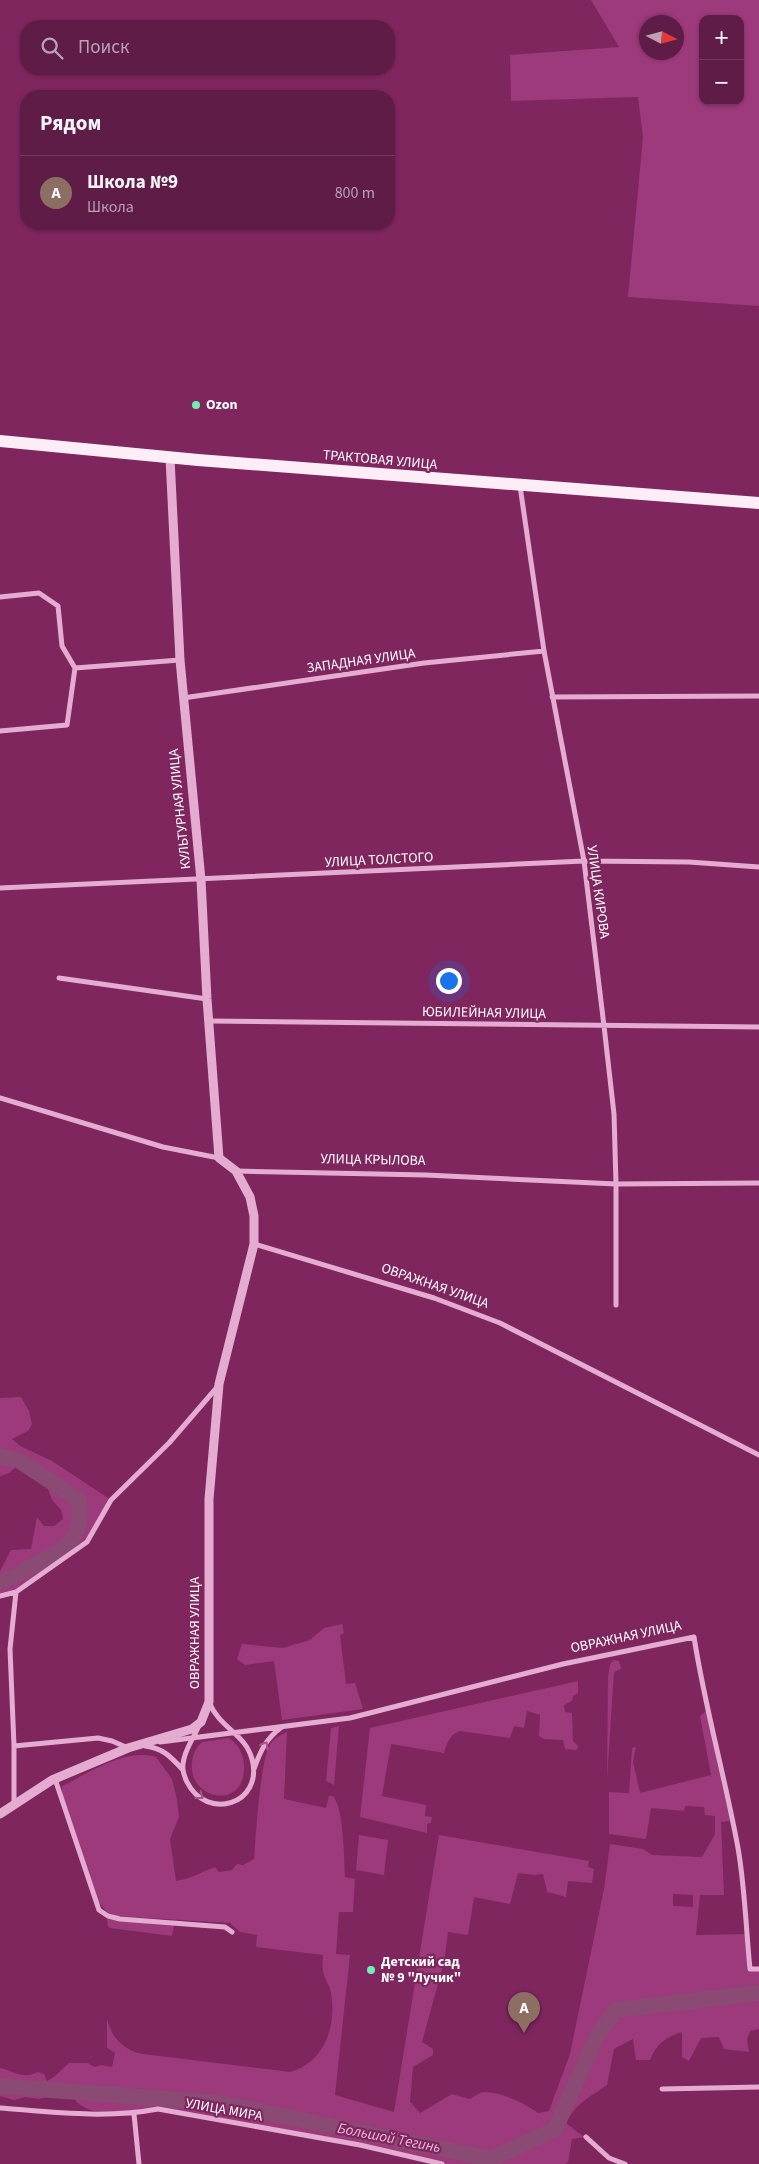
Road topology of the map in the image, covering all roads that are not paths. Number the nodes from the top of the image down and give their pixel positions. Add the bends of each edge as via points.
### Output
1 (0, 441) edge
2 (170, 458) junction
3 (520, 486) junction
4 (759, 503) edge
5 (0, 596) edge
6 (544, 651) junction
7 (180, 660) junction
8 (75, 668) junction
9 (759, 696) edge
10 (552, 697) junction
11 (183, 698) junction
12 (0, 732) edge
13 (584, 861) junction
14 (759, 867) edge
15 (201, 880) junction
16 (0, 888) edge
17 (59, 978) dead end
18 (207, 998) junction
19 (210, 1021) junction
20 (604, 1026) junction
21 (759, 1027) edge
22 (0, 1098) edge
23 (219, 1158) junction
24 (236, 1171) junction
25 (759, 1183) edge
26 (616, 1184) junction
27 (254, 1244) junction
28 (616, 1305) dead end
29 (219, 1384) junction
30 (759, 1455) edge
31 (16, 1592) junction
32 (0, 1596) edge
33 (209, 1702) junction
34 (200, 1722) junction
35 (284, 1725) junction
36 (234, 1733) junction
37 (194, 1737) junction
38 (14, 1746) junction
39 (131, 1747) junction
40 (183, 1770) junction
41 (253, 1772) junction
42 (55, 1779) junction
43 (14, 1804) junction
44 (0, 1814) edge
45 (232, 1932) dead end
46 (759, 1969) edge
47 (759, 2087) edge
48 (662, 2090) dead end
49 (0, 2108) edge
50 (134, 2114) junction
51 (586, 2137) dead end
52 (608, 2161) edge
53 (139, 2164) edge
54 (442, 2164) edge
55 (624, 2164) edge

1 - 2 main road, ТРАКТОВАЯ УЛИЦА
2 - 3 main road, ТРАКТОВАЯ УЛИЦА
2 - 7 street, КУЛЬТУРНАЯ УЛИЦА
3 - 4 main road, ТРАКТОВАЯ УЛИЦА
3 - 6 street, УЛИЦА КИРОВА
5 - 8 street via 39,593 58,606 62,646
6 - 10 street, УЛИЦА КИРОВА
6 - 11 street, ЗАПАДНАЯ УЛИЦА via 424,663
7 - 8 street
7 - 11 street, КУЛЬТУРНАЯ УЛИЦА
8 - 12 street via 67,725
9 - 10 street
10 - 13 street, УЛИЦА КИРОВА
11 - 15 street, КУЛЬТУРНАЯ УЛИЦА
13 - 14 street, УЛИЦА ТОЛСТОГО via 689,862
13 - 15 street, УЛИЦА ТОЛСТОГО
13 - 20 street, УЛИЦА КИРОВА
15 - 16 street, УЛИЦА ТОЛСТОГО
15 - 18 street, КУЛЬТУРНАЯ УЛИЦА
17 - 18 street
18 - 19 street, КУЛЬТУРНАЯ УЛИЦА
19 - 20 street, ЮБИЛЕЙНАЯ УЛИЦА
19 - 23 street, КУЛЬТУРНАЯ УЛИЦА
20 - 21 street, ЮБИЛЕЙНАЯ УЛИЦА
20 - 26 street, УЛИЦА КИРОВА via 614,1114
22 - 23 street via 163,1147
23 - 24 street
24 - 26 street, УЛИЦА КРЫЛОВА
24 - 27 street, ОВРАЖНАЯ УЛИЦА via 250,1196
25 - 26 street, УЛИЦА КРЫЛОВА
26 - 28 street, УЛИЦА КИРОВА
27 - 29 street, ОВРАЖНАЯ УЛИЦА
27 - 30 street, ОВРАЖНАЯ УЛИЦА via 434,1298 500,1323
29 - 31 street, ОВРАЖНАЯ УЛИЦА via 168,1443 111,1500 87,1542
29 - 33 street, ОВРАЖНАЯ УЛИЦА via 208,1499
31 - 32 street, ОВРАЖНАЯ УЛИЦА
31 - 38 street via 10,1649
33 - 34 street
33 - 36 street via 220,1722
34 - 37 street
34 - 39 street via 184,1732
35 - 36 street
41 -> 35 street via 268,1739
35 - 46 street, ОВРАЖНАЯ УЛИЦА via 350,1718 564,1664 694,1637 738,1851 750,1969
36 - 37 street
36 - 41 street via 249,1750
37 - 39 street
37 - 40 street via 185,1755
38 - 39 street via 98,1738
38 - 43 street
39 - 40 street via 160,1749
39 - 42 street
40 -> 41 street via 191,1789 200,1798 223,1804 244,1795 252,1784
42 - 43 street
42 - 45 street via 99,1910 120,1919 225,1927
43 - 44 street
47 - 48 street
49 - 50 street, УЛИЦА МИРА
50 - 53 street
50 - 54 street, УЛИЦА МИРА via 158,2109 360,2145
51 - 52 street
52 - 55 street

